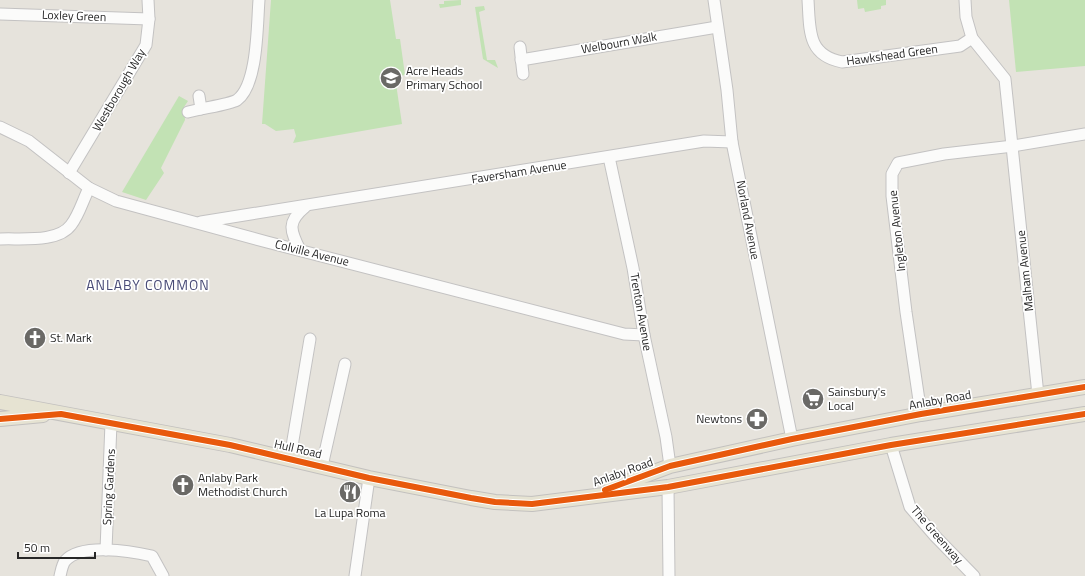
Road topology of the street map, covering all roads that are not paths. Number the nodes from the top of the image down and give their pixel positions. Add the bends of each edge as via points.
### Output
1 (148, 0) edge
2 (259, 0) edge
3 (714, 0) edge
4 (808, 0) edge
5 (964, 0) edge
6 (0, 14) edge
7 (149, 19) junction
8 (717, 27) junction
9 (972, 38) junction
10 (520, 47) dead end
11 (521, 60) junction
12 (523, 74) dead end
13 (199, 96) dead end
14 (202, 109) junction
15 (188, 112) dead end
16 (0, 127) edge
17 (1085, 134) edge
18 (732, 142) junction
19 (1013, 146) junction
20 (609, 157) junction
21 (69, 173) junction
22 (89, 188) junction
23 (306, 206) junction
24 (196, 223) junction
25 (0, 239) edge
26 (300, 250) junction
27 (644, 334) junction
28 (310, 339) dead end
29 (345, 364) dead end
30 (1085, 388) edge
31 (1038, 395) junction
32 (0, 402) edge
33 (61, 414) junction
34 (921, 414) junction
35 (1085, 414) edge
36 (0, 419) edge
37 (111, 423) junction
38 (792, 439) junction
39 (890, 445) junction
40 (290, 458) junction
41 (322, 466) junction
42 (670, 466) junction
43 (369, 478) junction
44 (668, 486) junction
45 (590, 496) junction
46 (106, 550) junction
47 (60, 576) edge
48 (163, 576) edge
49 (355, 576) edge
50 (669, 576) edge
51 (974, 576) edge

1 - 7 street, Westborough Way
2 - 14 street via 254,59 249,84 237,100
3 - 8 street, Norland Avenue
4 - 9 street, Hawkshead Green via 812,41 821,54 831,60 842,62 960,46
5 - 9 street
6 - 7 street, Loxley Green
7 - 21 street, Westborough Way via 146,45
8 - 11 street, Welbourn Walk
8 - 18 street, Norland Avenue
9 - 19 street, Malham Avenue via 1005,79
10 - 11 street
11 - 12 street
13 - 14 street
14 - 15 street
16 - 21 street, Colville Avenue via 28,141
17 - 19 street
18 - 20 street, Faversham Avenue via 704,141
18 - 38 street, Norland Avenue
19 - 31 street, Malham Avenue
19 - 34 street, Ingleton Avenue via 898,163 892,174 898,252
20 - 23 street, Faversham Avenue
20 - 27 street, Trenton Avenue via 633,268
21 - 22 street, Colville Avenue
22 - 24 street, Colville Avenue via 116,201
22 - 25 street via 72,225 65,231 54,237
23 - 24 street, Faversham Avenue
23 - 26 street via 295,215 292,226
24 - 26 street, Colville Avenue
26 - 27 street, Colville Avenue via 624,334
27 - 42 street, Trenton Avenue
28 - 40 street
29 - 41 street
30 - 31 main road, Anlaby Road
31 - 34 main road, Anlaby Road
32 - 33 main road, Hull Road
33 - 36 main road, Hull Road
33 - 37 main road, Hull Road
34 - 38 main road, Anlaby Road
35 - 39 main road, Anlaby Road
37 - 40 main road, Hull Road
37 - 46 street, Spring Gardens
38 - 42 main road, Anlaby Road
39 - 44 main road, Anlaby Road
39 - 51 street, The Greenway via 910,507
40 - 41 main road, Hull Road
41 - 43 main road, Hull Road
42 - 45 main road, Anlaby Road
43 - 45 main road, Hull Road via 495,502 532,504
43 - 49 street
44 - 45 main road, Anlaby Road
44 - 50 street
46 - 47 street via 74,554 63,562
46 - 48 street via 152,556

